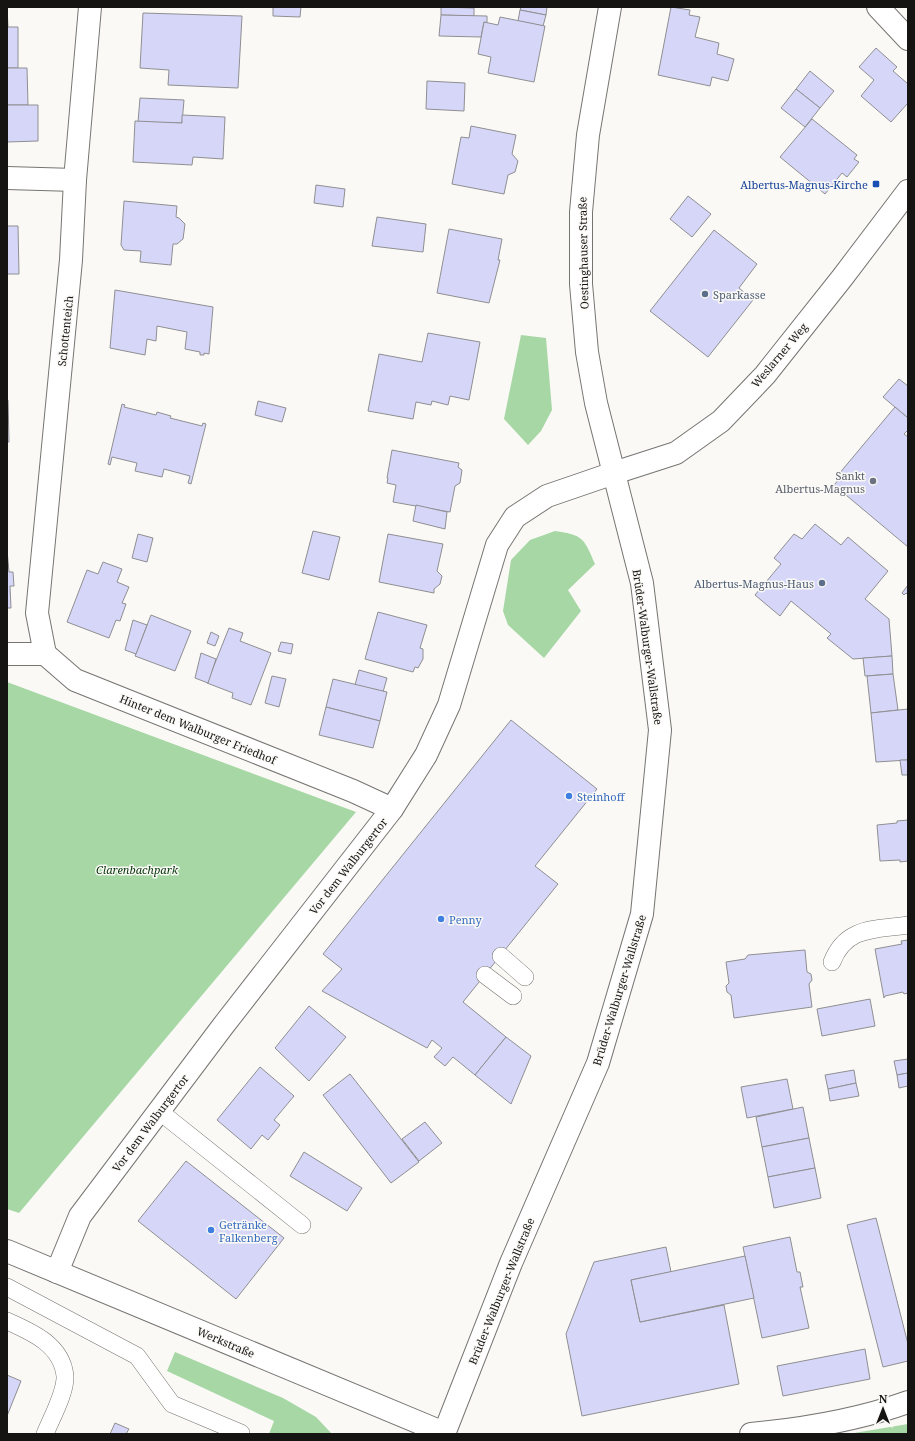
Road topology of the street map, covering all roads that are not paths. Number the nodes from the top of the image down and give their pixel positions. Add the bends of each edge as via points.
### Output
1 (90, 7) edge
2 (610, 7) edge
3 (878, 7) edge
4 (908, 39) edge
5 (7, 178) edge
6 (75, 180) junction
7 (908, 191) edge
8 (614, 474) junction
9 (7, 654) edge
10 (45, 654) junction
11 (392, 809) junction
12 (908, 926) edge
13 (501, 956) dead end
14 (832, 962) dead end
15 (484, 975) dead end
16 (525, 977) dead end
17 (513, 996) dead end
18 (159, 1110) junction
19 (302, 1225) dead end
20 (7, 1251) edge
21 (57, 1272) junction
22 (7, 1287) edge
23 (7, 1322) edge
24 (908, 1402) edge
25 (241, 1433) edge
26 (45, 1434) edge
27 (446, 1434) edge
28 (751, 1434) edge

1 - 6 street, Schottenteich
2 - 8 street, Oestinghauser Straße via 588,135 581,212 581,284 587,352 596,403
3 - 4 street
5 - 6 street
6 - 10 street, Schottenteich via 72,260 37,613
7 - 8 street, Weslarner Weg via 765,375 721,420 676,453
8 - 11 street, Vor dem Walburgertor via 547,496 515,516 496,545 450,705 426,755
8 - 27 street, Brüder-Walburger-Wallstraße via 642,583 660,730 642,914 598,1063 511,1263
9 - 10 street
10 - 11 street, Hinter dem Walburger Friedhof via 75,680
11 - 18 street, Vor dem Walburgertor
12 - 14 lane via 859,932 846,938 837,948
13 - 16 lane
15 - 17 lane
18 - 19 lane
18 - 21 street, Vor dem Walburgertor via 80,1216
20 - 21 street, Werkstraße
21 - 27 street, Werkstraße
22 - 25 lane via 137,1356 172,1404
23 - 26 lane via 49,1344 60,1359 65,1376 64,1383
24 - 28 street via 882,1412

